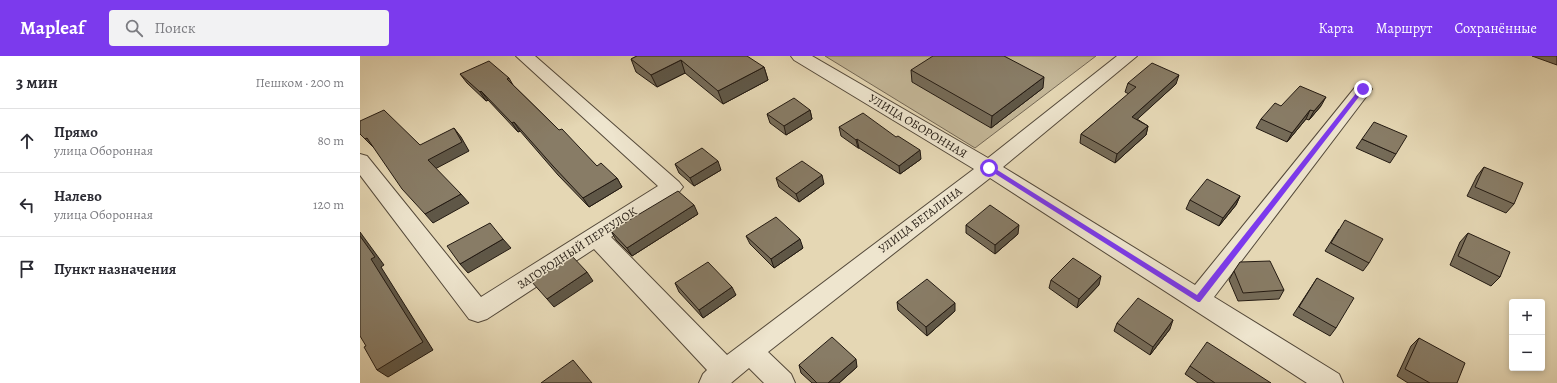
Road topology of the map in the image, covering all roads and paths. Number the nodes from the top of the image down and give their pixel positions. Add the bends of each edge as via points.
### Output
1 (525, 56) edge
2 (800, 56) edge
3 (1128, 56) edge
4 (1363, 89) dead end
5 (360, 160) edge
6 (989, 168) junction
7 (596, 236) junction
8 (1198, 300) junction
9 (750, 351) junction
10 (719, 377) edge
11 (782, 383) edge
12 (1330, 383) edge

1 - 7 street, ЗАГОРОДНЫЙ ПЕРЕУЛОК via 672,188
2 - 6 street, УЛИЦА ОБОРОННАЯ
3 - 6 street, УЛИЦА БЕГАЛИНА
4 - 8 street
5 - 7 street, ЗАГОРОДНЫЙ ПЕРЕУЛОК via 478,312
6 - 8 street, УЛИЦА ОБОРОННАЯ
6 - 9 street, УЛИЦА БЕГАЛИНА
7 - 10 street
8 - 12 street, УЛИЦА ОБОРОННАЯ
9 - 10 street, УЛИЦА БЕГАЛИНА
9 - 11 street

